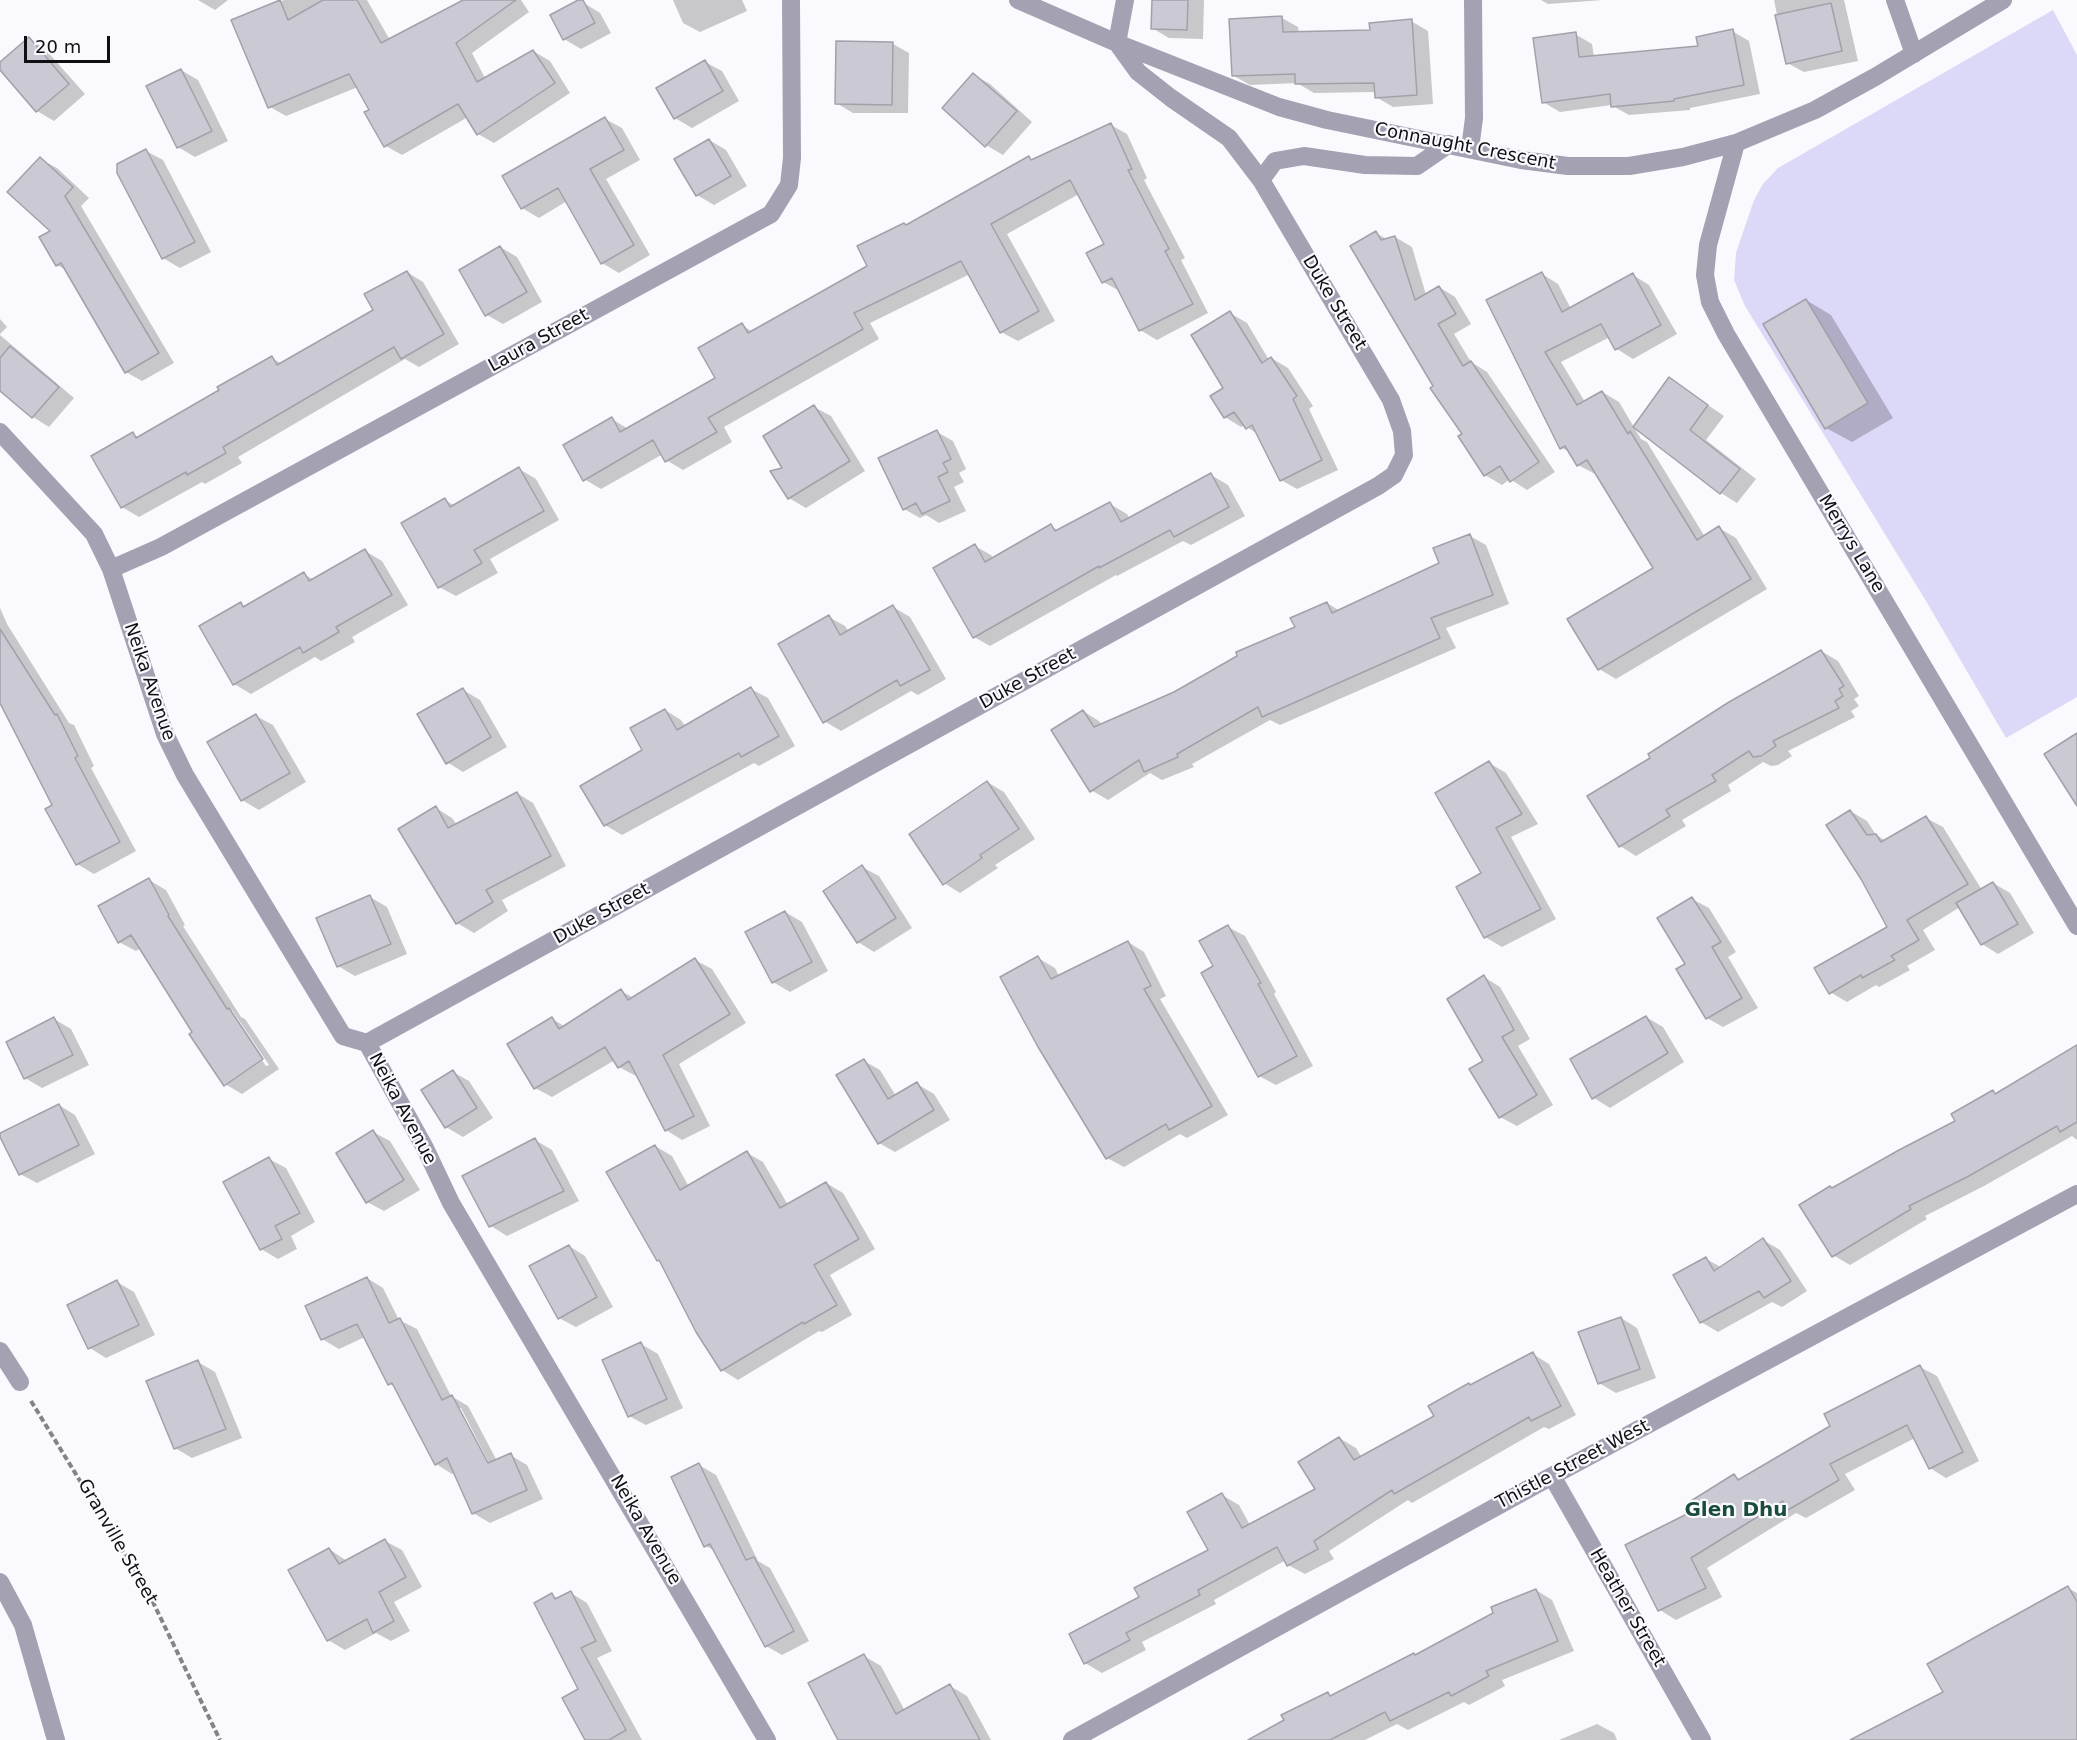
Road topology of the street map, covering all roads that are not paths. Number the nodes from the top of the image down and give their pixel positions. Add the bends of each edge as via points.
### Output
1 (791, 0) edge
2 (1018, 0) edge
3 (1125, 0) edge
4 (1473, 0) edge
5 (1895, 0) edge
6 (2003, 0) edge
7 (1117, 43) junction
8 (1914, 54) junction
9 (1736, 143) junction
10 (1449, 144) junction
11 (1470, 148) junction
12 (1261, 180) junction
13 (0, 432) edge
14 (111, 569) junction
15 (2077, 926) edge
16 (367, 1043) junction
17 (2077, 1194) edge
18 (0, 1351) edge
19 (20, 1382) road end
20 (1552, 1476) junction
21 (0, 1582) edge
22 (56, 1740) edge
23 (767, 1740) edge
24 (1072, 1740) edge
25 (1702, 1740) edge

1 - 14 street, Laura Street via 792,158 789,185 771,214 161,547
2 - 7 street, Connaught Crescent
3 - 7 street
4 - 11 street via 1474,118
5 - 8 street
6 - 8 street, Connaught Crescent
7 - 10 street, Connaught Crescent via 1279,107
7 - 12 street, Duke Street via 1138,72 1229,138
8 - 9 street, Connaught Crescent via 1815,110
9 - 11 street, Connaught Crescent via 1629,166 1568,166
9 - 15 street, Merrys Lane via 1708,245 1705,275 1710,302
10 - 11 street, Connaught Crescent
10 - 12 street via 1417,166 1365,165 1304,156 1275,161
12 - 16 street, Duke Street via 1391,400 1402,431 1404,455 1394,475
13 - 14 street, Neika Avenue via 94,534
14 - 16 street, Neika Avenue via 165,734 185,776 343,1035
16 - 23 street, Neika Avenue via 451,1203
17 - 20 street, Thistle Street West
18 - 19 street
20 - 24 street, Thistle Street West
20 - 25 street, Heather Street
21 - 22 street via 23,1625

